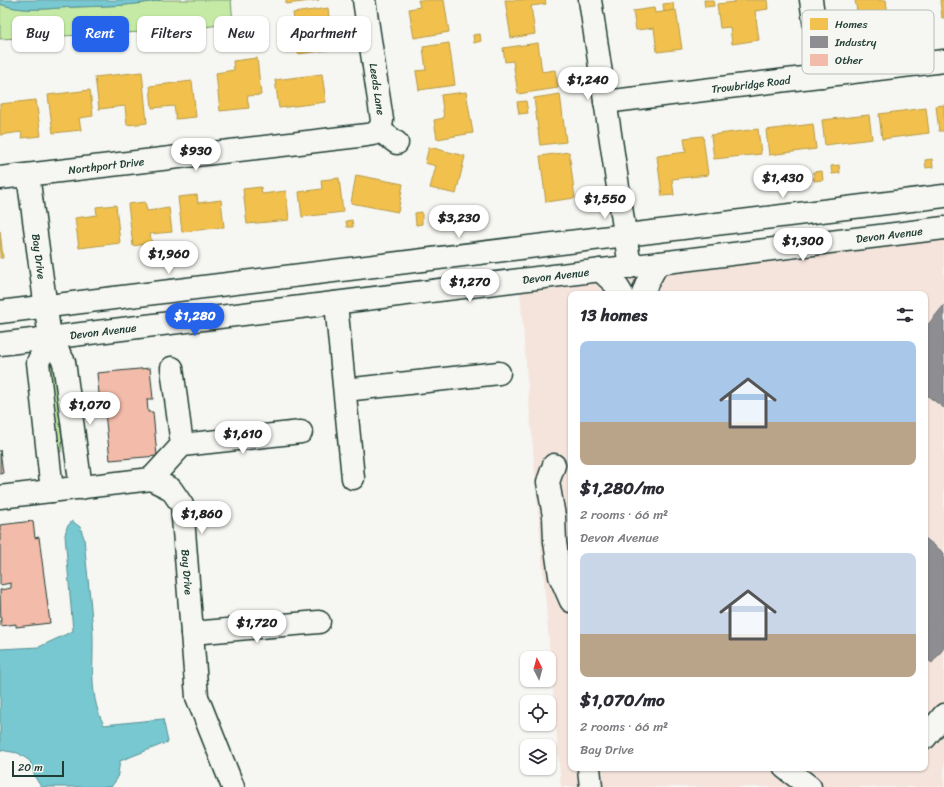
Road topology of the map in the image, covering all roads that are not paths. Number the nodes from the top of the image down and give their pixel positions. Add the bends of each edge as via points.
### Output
1 (364, 0) edge
2 (590, 0) edge
3 (811, 0) edge
4 (812, 10) edge
5 (944, 61) edge
6 (934, 62) edge
7 (838, 74) edge
8 (822, 76) joint
9 (605, 102) junction
10 (379, 130) junction
11 (397, 143) dead end
12 (28, 175) junction
13 (0, 178) edge
14 (944, 196) edge
15 (944, 228) edge
16 (626, 235) junction
17 (658, 263) junction
18 (630, 266) junction
19 (600, 270) junction
20 (620, 291) edge
21 (644, 291) edge
22 (336, 303) junction
23 (46, 307) junction
24 (0, 312) edge
25 (50, 338) junction
26 (0, 344) edge
27 (172, 368) dead end
28 (499, 373) dead end
29 (344, 390) junction
30 (301, 432) dead end
31 (182, 444) junction
32 (554, 464) dead end
33 (353, 478) dead end
34 (151, 479) junction
35 (81, 488) junction
36 (52, 491) junction
37 (0, 497) edge
38 (562, 519) edge
39 (568, 594) edge
40 (319, 622) dead end
41 (192, 633) junction
42 (588, 771) edge
43 (789, 771) edge
44 (232, 787) edge
45 (591, 787) edge
46 (810, 787) edge

1 - 10 street, Leeds Lane via 382,120
2 - 9 street
3 - 4 street
5 - 6 street, Trowbridge Road
7 - 8 street, Trowbridge Road
8 - 9 street, Trowbridge Road
9 - 16 street
10 - 11 street
10 - 12 street, Northport Drive via 367,135
12 - 13 street, Northport Drive
12 - 23 street, Bay Drive
14 - 16 street
15 - 17 street, Devon Avenue
16 - 18 street
16 - 23 street
17 - 18 street, Devon Avenue
17 - 21 street
18 - 19 street, Devon Avenue
19 - 20 street
19 - 22 street, Devon Avenue
22 - 25 street, Devon Avenue
22 - 29 street
23 - 24 street
23 - 25 street, Bay Drive
25 - 26 street, Devon Avenue
25 - 35 street, Bay Drive via 64,362
25 - 36 street via 38,362
27 - 31 street
28 - 29 street
29 - 33 street
30 - 31 street
31 - 34 street
32 - 38 street via 548,482
34 - 35 street
34 - 41 street, Bay Drive via 171,489 182,505
35 - 36 street
36 - 37 street
38 - 39 street via 555,542 560,576
40 - 41 street
41 - 44 street, Bay Drive via 197,697
42 - 45 street
43 - 46 street

